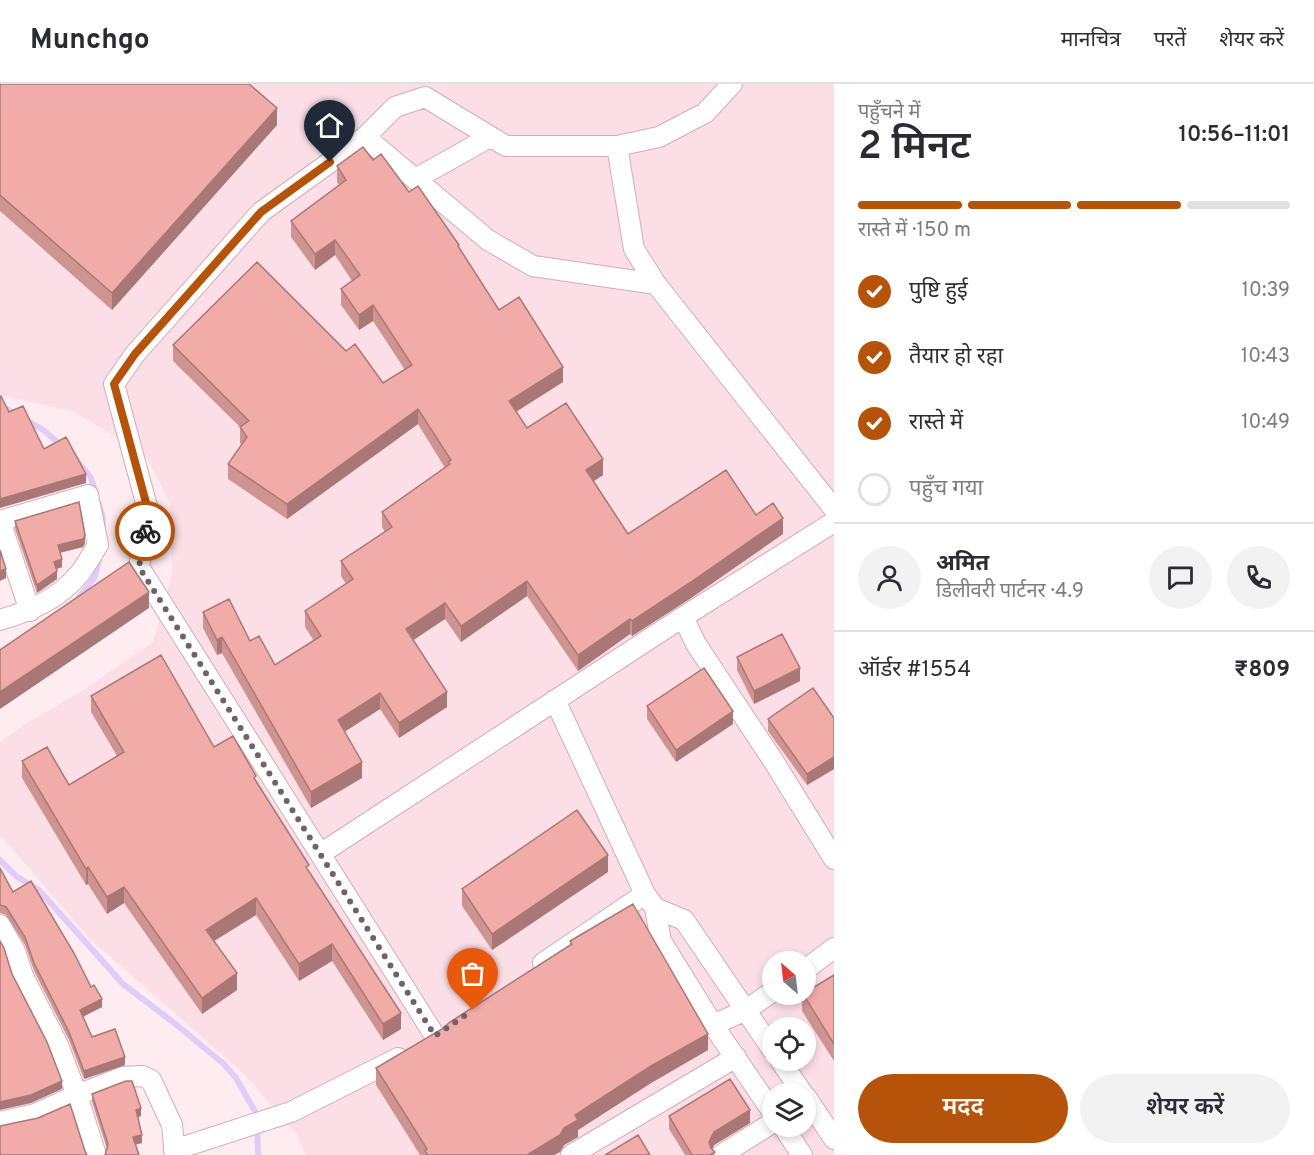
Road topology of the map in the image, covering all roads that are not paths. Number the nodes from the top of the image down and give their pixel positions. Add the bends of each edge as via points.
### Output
1 (732, 84) edge
2 (365, 137) junction
3 (490, 137) junction
4 (617, 146) junction
5 (415, 179) junction
6 (656, 284) junction
7 (834, 509) edge
8 (0, 521) edge
9 (834, 522) edge
10 (30, 611) junction
11 (682, 617) junction
12 (0, 620) edge
13 (555, 700) junction
14 (320, 854) junction
15 (834, 859) edge
16 (650, 901) junction
17 (0, 925) edge
18 (834, 948) edge
19 (816, 962) edge
20 (531, 972) edge
21 (762, 999) edge
22 (746, 1010) junction
23 (454, 1023) edge
24 (713, 1024) junction
25 (762, 1034) edge
26 (435, 1036) junction
27 (736, 1057) junction
28 (77, 1095) junction
29 (762, 1097) edge
30 (816, 1112) edge
31 (0, 1122) edge
32 (762, 1129) edge
33 (790, 1137) edge
34 (834, 1139) edge
35 (179, 1150) edge
36 (96, 1155) edge
37 (571, 1155) edge
38 (721, 1155) edge
39 (802, 1155) edge

1 - 4 street via 696,118 659,137
2 - 3 street via 395,106 425,97
2 - 5 street
2 - 14 street via 261,212 135,354 114,384 148,510 139,567
3 - 4 street via 506,146
3 - 5 street
4 - 6 street via 634,249
5 - 6 street via 489,240 533,266
6 - 7 street
8 - 10 street
8 - 10 street via 88,495 98,545 80,574 46,603
9 - 11 street
10 - 12 street
11 - 13 street
11 - 15 street via 696,645
13 - 14 street
13 - 16 street
14 - 26 street
16 - 20 street
16 - 22 street via 684,920
16 - 24 street via 661,941
17 - 28 street
18 - 19 street
21 - 22 street
22 - 24 street
22 - 25 street
23 - 26 street
24 - 27 street
26 - 35 street via 291,1112
27 - 29 street
27 - 37 street
28 - 31 street via 35,1114
28 - 35 street via 123,1077 142,1076 151,1080
28 - 36 street
30 - 34 street
32 - 38 street
33 - 39 street

